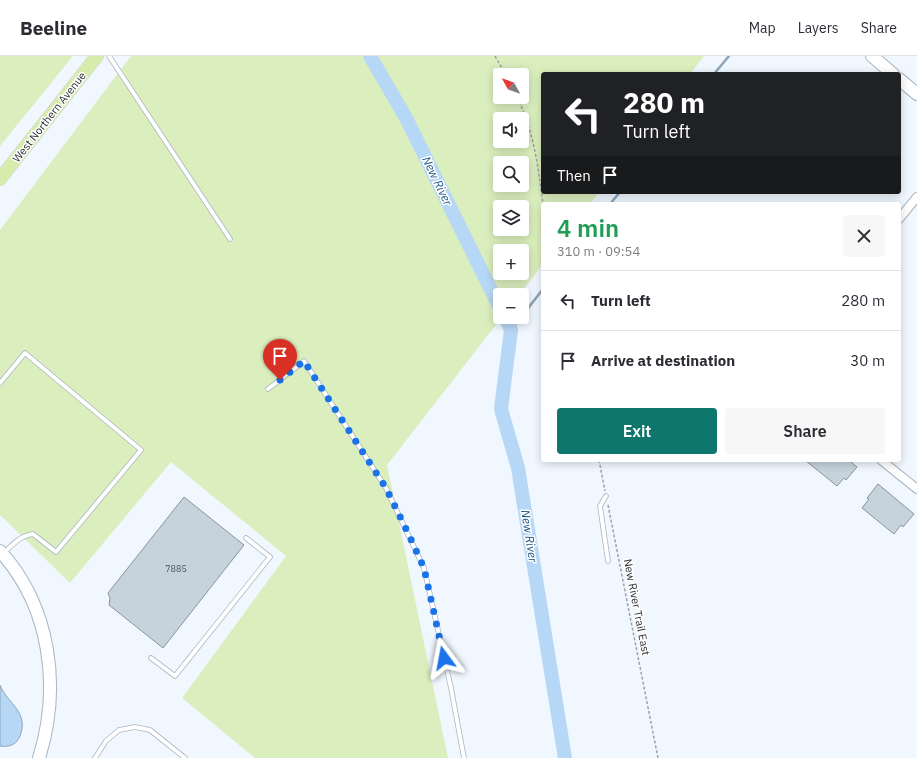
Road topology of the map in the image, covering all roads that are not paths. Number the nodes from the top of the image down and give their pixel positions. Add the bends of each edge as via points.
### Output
1 (98, 56) edge
2 (110, 56) edge
3 (872, 56) edge
4 (891, 72) edge
5 (901, 81) edge
6 (917, 94) edge
7 (0, 179) edge
8 (917, 197) edge
9 (901, 216) edge
10 (230, 239) dead end
11 (0, 383) edge
12 (268, 389) dead end
13 (883, 462) edge
14 (917, 489) edge
15 (606, 496) road end
16 (246, 538) dead end
17 (1, 553) edge
18 (608, 561) dead end
19 (151, 658) dead end
20 (39, 758) edge
21 (95, 758) edge
22 (185, 758) edge
23 (464, 758) edge

1 - 7 main road, West Northern Avenue
2 - 10 lane
3 - 4 main road
5 - 6 main road
8 - 9 street
11 - 17 lane via 25,353 141,450 56,552 33,534 19,538
12 - 23 lane via 304,361 386,488 424,568
13 - 14 street
15 - 18 lane via 600,506
16 - 19 lane via 270,557 175,676
17 - 20 main road via 31,598 48,653 51,696 46,737
21 - 22 lane via 106,741 119,730 135,726 150,730

